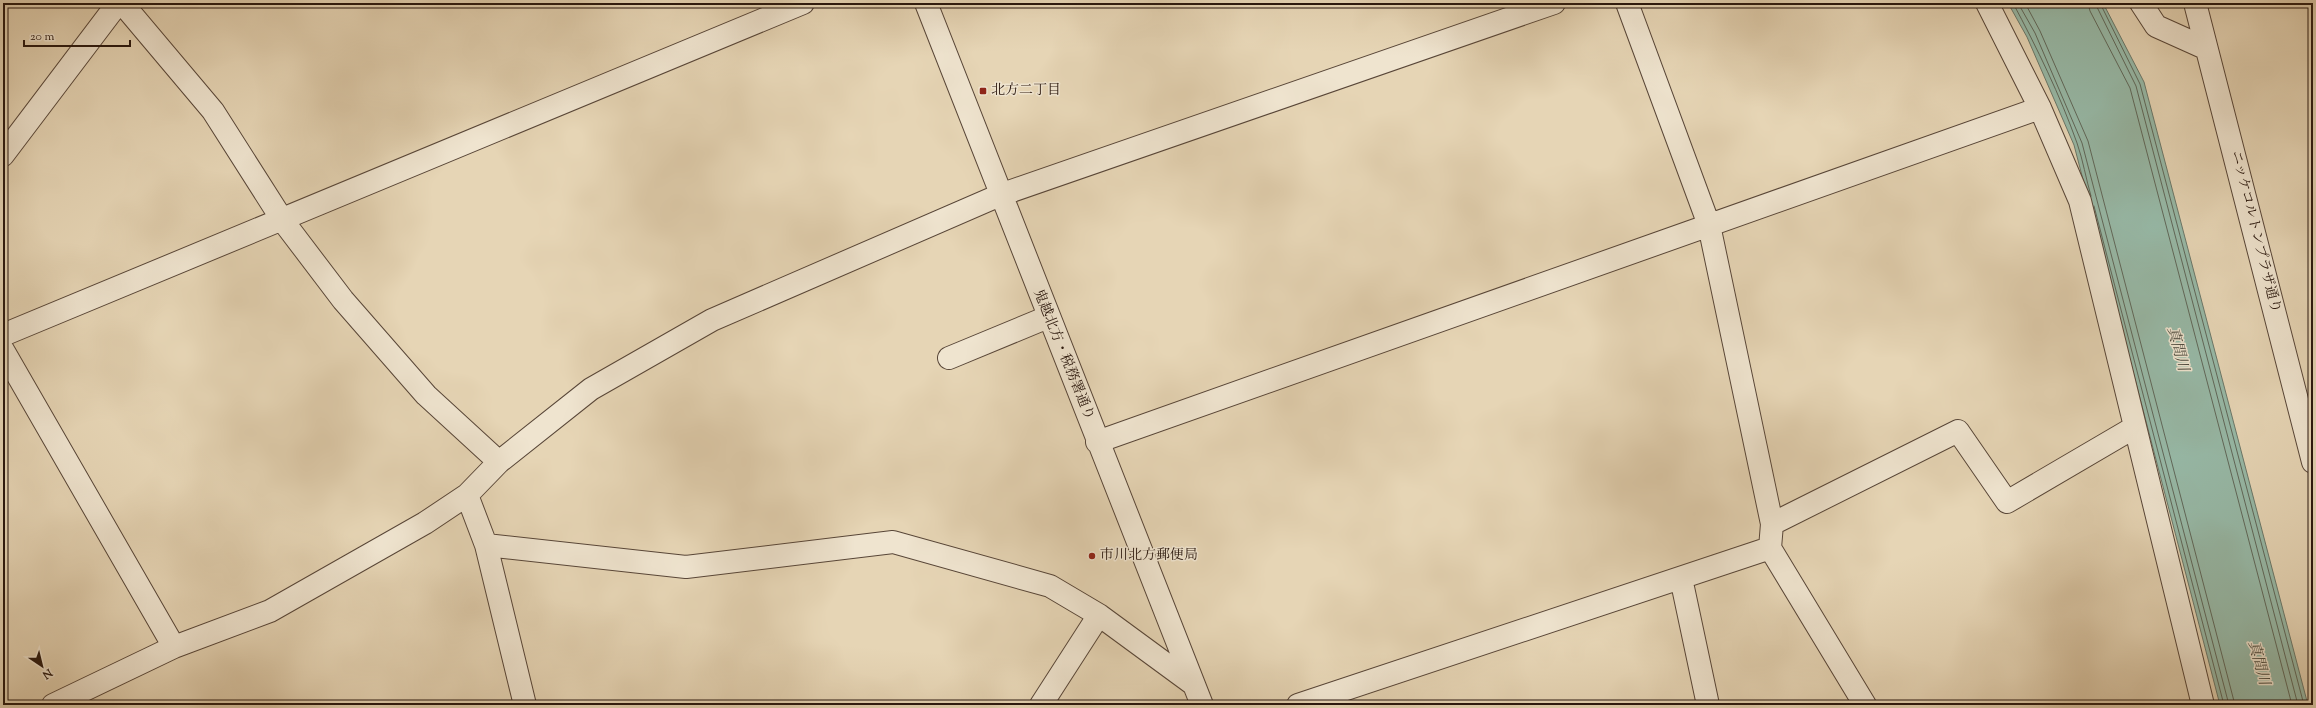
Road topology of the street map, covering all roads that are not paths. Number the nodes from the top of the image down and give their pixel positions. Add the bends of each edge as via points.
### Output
1 (118, 3) edge
2 (122, 3) edge
3 (803, 3) edge
4 (926, 3) edge
5 (1554, 3) edge
6 (1627, 3) edge
7 (1988, 3) edge
8 (2141, 3) edge
9 (2195, 3) edge
10 (2205, 48) junction
11 (2040, 108) junction
12 (3, 155) edge
13 (1000, 195) junction
14 (283, 221) junction
15 (1709, 225) junction
16 (1048, 317) junction
17 (3, 335) edge
18 (3, 350) edge
19 (949, 358) dead end
20 (2135, 427) junction
21 (1097, 442) junction
22 (499, 462) junction
23 (2313, 462) edge
24 (467, 495) junction
25 (1772, 524) junction
26 (486, 545) junction
27 (1770, 548) junction
28 (1681, 578) junction
29 (1099, 615) junction
30 (174, 647) junction
31 (1193, 684) junction
32 (53, 705) edge
33 (525, 705) edge
34 (1041, 705) edge
35 (1202, 705) edge
36 (1298, 705) edge
37 (1708, 705) edge
38 (1865, 705) edge
39 (2203, 705) edge

1 - 12 street
2 - 14 street via 213,111
3 - 14 street
4 - 13 street, 鬼越北方・税務署通り
5 - 13 street
6 - 15 street
7 - 11 street
8 - 10 street via 2156,26
9 - 10 street, ニッケコルトンプラザ通り
10 - 23 street, ニッケコルトンプラザ通り
11 - 15 street
11 - 20 street via 2080,200
13 - 16 street, 鬼越北方・税務署通り
13 - 22 street via 712,320 591,389
14 - 17 street
14 - 22 street via 343,300 420,390
15 - 21 street
15 - 25 street
16 - 19 street
16 - 21 street, 鬼越北方・税務署通り
18 - 30 street
20 - 25 street via 2007,502 1958,431
20 - 39 street
21 - 31 street, 鬼越北方・税務署通り
22 - 24 street
24 - 26 street
24 - 30 street via 425,523 270,611
25 - 27 street
26 - 29 street via 686,567 893,542 1050,586
26 - 33 street
27 - 28 street
27 - 38 street
28 - 36 street
28 - 37 street
29 - 31 street
29 - 34 street
30 - 32 street
31 - 35 street, 鬼越北方・税務署通り

